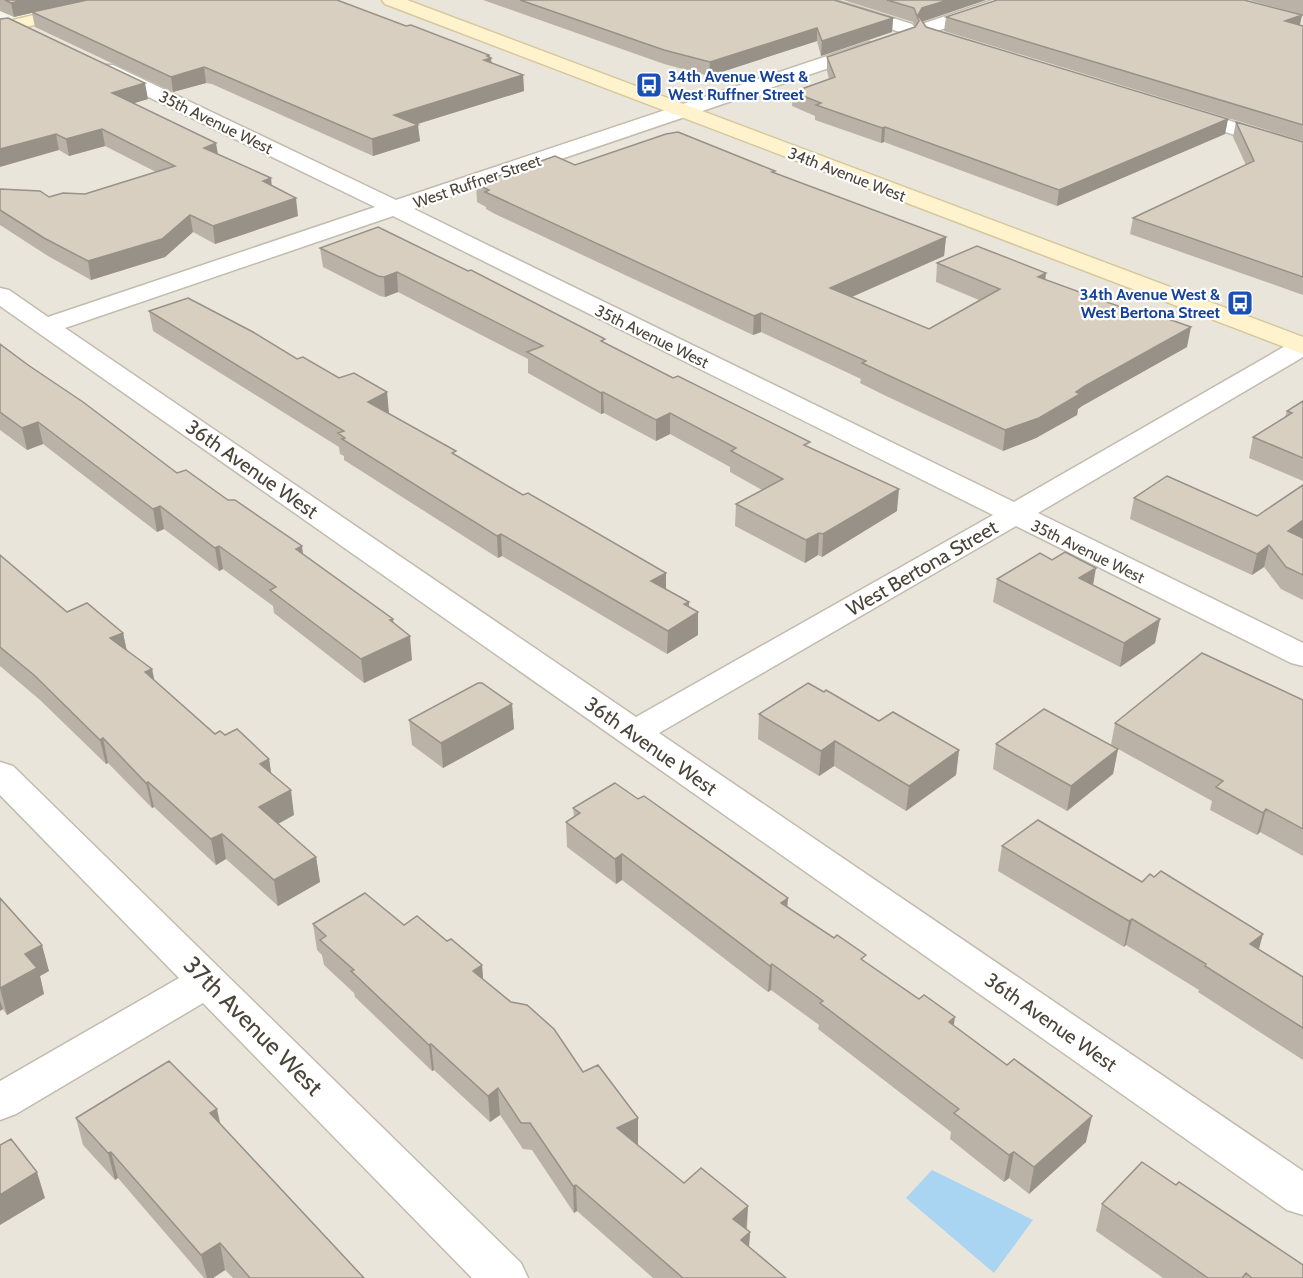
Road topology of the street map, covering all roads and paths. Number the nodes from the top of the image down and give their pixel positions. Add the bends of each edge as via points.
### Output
1 (119, 0) edge
2 (391, 0) edge
3 (817, 0) edge
4 (1010, 0) edge
5 (4, 24) edge
6 (907, 31) junction
7 (48, 42) edge
8 (80, 57) edge
9 (1166, 108) edge
10 (682, 111) junction
11 (1303, 150) edge
12 (395, 209) junction
13 (0, 295) edge
14 (46, 326) junction
15 (1303, 346) edge
16 (1015, 515) junction
17 (1303, 656) edge
18 (633, 733) junction
19 (0, 774) edge
20 (207, 981) junction
21 (0, 1102) edge
22 (1303, 1196) edge
23 (504, 1278) edge

1 - 5 street
2 - 10 street, 34th Avenue West
3 - 6 street
4 - 6 street via 936,35
5 - 7 street
6 - 10 street, West Ruffner Street
8 - 12 street, 35th Avenue West
9 - 11 street
10 - 12 street, West Ruffner Street
10 - 15 street, 34th Avenue West
12 - 14 street, West Ruffner Street
12 - 16 street, 35th Avenue West
13 - 14 street, 36th Avenue West
14 - 18 street, 36th Avenue West
15 - 16 street, West Bertona Street
16 - 17 street, 35th Avenue West
16 - 18 street, West Bertona Street
18 - 22 street, 36th Avenue West
19 - 20 street, 37th Avenue West
20 - 21 street
20 - 23 street, 37th Avenue West

